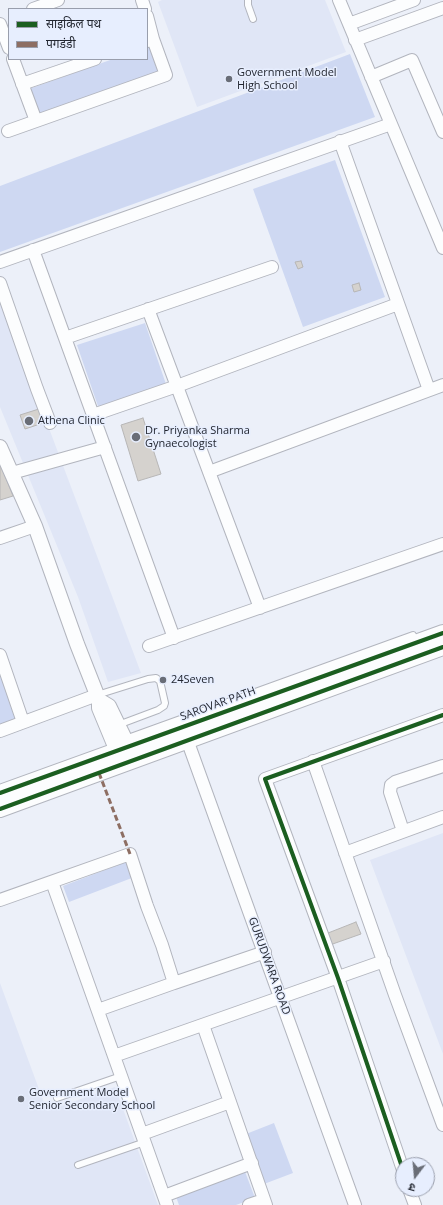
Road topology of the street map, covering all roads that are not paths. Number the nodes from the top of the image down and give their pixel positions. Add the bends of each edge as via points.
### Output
1 (58, 0) edge
2 (248, 0) edge
3 (339, 0) edge
4 (414, 0) edge
5 (36, 8) edge
6 (443, 8) edge
7 (253, 19) dead end
8 (0, 22) edge
9 (148, 24) edge
10 (349, 24) junction
11 (150, 40) edge
12 (355, 40) junction
13 (8, 45) edge
14 (13, 60) edge
15 (92, 60) edge
16 (371, 77) junction
17 (22, 84) junction
18 (36, 121) junction
19 (391, 124) junction
20 (8, 131) dead end
21 (443, 132) edge
22 (340, 142) junction
23 (443, 248) edge
24 (33, 250) junction
25 (0, 262) edge
26 (272, 267) dead end
27 (0, 283) edge
28 (398, 304) junction
29 (148, 309) junction
30 (65, 338) junction
31 (443, 385) edge
32 (177, 386) junction
33 (429, 390) junction
34 (93, 415) junction
35 (50, 423) dead end
36 (105, 448) junction
37 (1, 451) edge
38 (209, 472) junction
39 (12, 473) junction
40 (35, 526) junction
41 (0, 538) edge
42 (443, 544) edge
43 (260, 608) junction
44 (421, 632) dead end
45 (443, 633) edge
46 (174, 638) junction
47 (149, 646) dead end
48 (443, 647) edge
49 (0, 656) edge
50 (98, 698) junction
51 (443, 715) edge
52 (23, 722) junction
53 (118, 724) junction
54 (0, 731) edge
55 (185, 734) junction
56 (125, 752) junction
57 (313, 761) junction
58 (443, 766) edge
59 (0, 793) edge
60 (0, 809) edge
61 (443, 817) edge
62 (403, 831) junction
63 (346, 853) junction
64 (52, 882) junction
65 (0, 900) edge
66 (265, 952) junction
67 (384, 962) junction
68 (338, 978) junction
69 (174, 984) junction
70 (281, 998) junction
71 (98, 1010) junction
72 (203, 1025) junction
73 (114, 1056) junction
74 (121, 1076) junction
75 (57, 1098) dead end
76 (230, 1102) junction
77 (443, 1125) edge
78 (143, 1138) junction
79 (399, 1157) edge
80 (252, 1163) junction
81 (78, 1165) dead end
82 (165, 1200) edge
83 (265, 1202) edge
84 (249, 1205) edge
85 (355, 1205) edge

1 - 5 street
2 - 7 lane
3 - 10 street
4 - 10 street
6 - 12 street
8 - 13 street
9 - 11 street
10 - 12 street
11 - 18 street via 166,75
12 - 16 street
14 - 17 street
15 - 17 street
16 - 19 street
16 - 21 street via 412,60
17 - 18 street
18 - 20 street
19 - 22 street
19 - 23 street
22 - 24 street
22 - 28 street
24 - 25 street
24 - 30 street
26 - 29 street
27 - 35 street
28 - 32 street
28 - 33 street
29 - 30 street
29 - 32 street
30 - 34 street
31 - 33 street
32 - 34 street
32 - 38 street
33 - 38 street
34 - 36 street
36 - 39 street
36 - 46 street
37 - 39 street
38 - 43 street
39 - 40 street
40 - 41 street
40 - 50 street
42 - 43 street
43 - 46 street
44 - 56 lane
45 - 55 main road, SAROVAR PATH
46 - 47 street
48 - 55 main road, SAROVAR PATH
49 - 52 street
50 - 52 street
50 - 53 street via 109,706
50 - 53 lane via 148,679 156,678 160,681 164,706
50 - 56 street via 99,708
51 - 57 street
52 - 54 street
53 - 56 street
55 - 56 main road, SAROVAR PATH
55 - 66 street, GURUDWARA ROAD
56 - 59 main road, SAROVAR PATH
56 - 60 main road, SAROVAR PATH
57 - 63 street
57 - 68 street via 265,779
58 - 62 street via 390,785
61 - 62 street
62 - 63 street
63 - 67 street
64 - 65 street
64 - 69 street via 130,854
64 - 71 street
66 - 69 street
66 - 70 street, GURUDWARA ROAD
67 - 68 street
67 - 77 street
68 - 70 street
68 - 79 street
69 - 71 street
70 - 72 street
70 - 85 street, GURUDWARA ROAD
71 - 73 street
72 - 73 street
72 - 76 street
73 - 74 street
74 - 75 lane
74 - 78 street
76 - 78 street
76 - 80 street
78 - 81 lane
78 - 82 street
80 - 82 street
80 - 83 street
83 - 84 street

